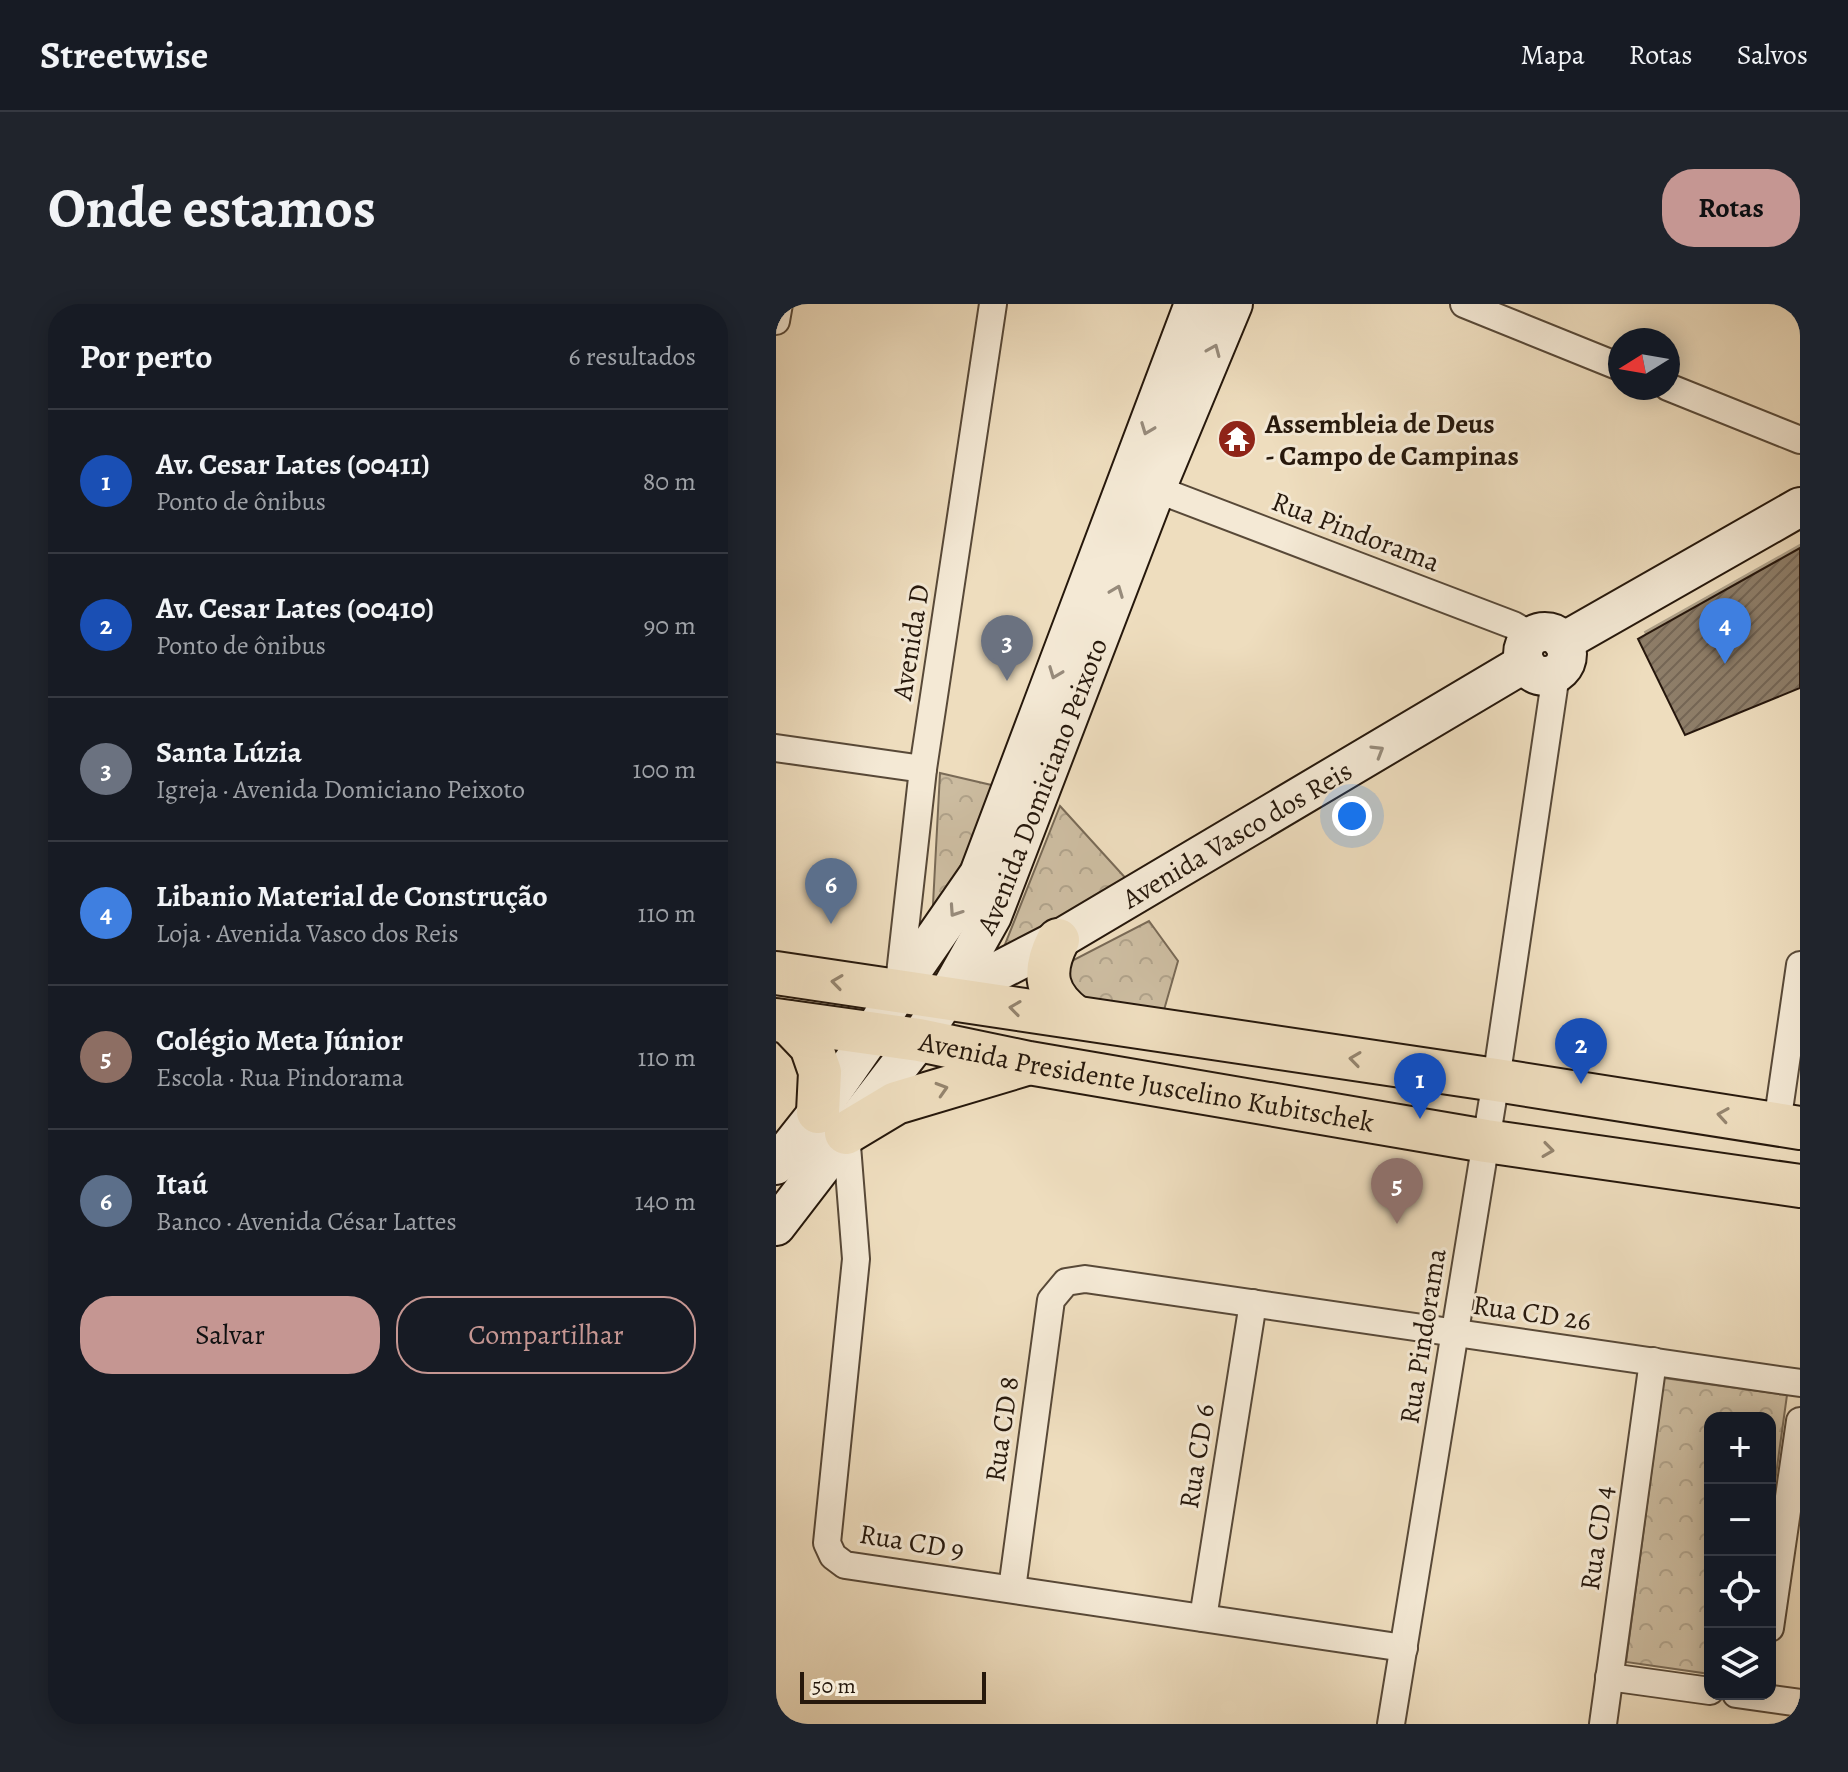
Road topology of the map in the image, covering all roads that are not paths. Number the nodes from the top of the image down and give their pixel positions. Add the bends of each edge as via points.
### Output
1 (779, 304) edge
2 (993, 304) edge
3 (1194, 304) edge
4 (1233, 304) edge
5 (1464, 304) edge
6 (776, 321) edge
7 (1608, 362) edge
8 (1680, 392) edge
9 (1800, 440) edge
10 (1156, 489) junction
11 (1800, 507) edge
12 (1544, 654) junction
13 (776, 748) edge
14 (923, 769) junction
15 (1058, 940) junction
16 (1800, 965) edge
17 (776, 973) edge
18 (898, 991) junction
19 (946, 998) junction
20 (1075, 1017) junction
21 (782, 1021) edge
22 (873, 1033) junction
23 (919, 1040) junction
24 (1029, 1063) junction
25 (1496, 1080) junction
26 (832, 1123) junction
27 (1788, 1126) edge
28 (1486, 1141) junction
29 (776, 1165) edge
30 (1800, 1186) edge
31 (776, 1226) edge
32 (1066, 1282) joint
33 (1253, 1303) junction
34 (1455, 1333) junction
35 (1653, 1361) junction
36 (1800, 1383) edge
37 (1800, 1421) edge
38 (1776, 1587) edge
39 (1012, 1589) junction
40 (1203, 1618) junction
41 (1404, 1648) junction
42 (1609, 1677) junction
43 (1704, 1690) edge
44 (1776, 1699) edge
45 (1800, 1703) edge
46 (1391, 1724) edge
47 (1603, 1724) edge

1 - 6 street
2 - 14 street, Avenida D
3 -> 18 main road, Avenida Domiciano Peixoto via 979,874
10 -> 4 main road, Avenida Domiciano Peixoto
5 - 7 street
8 - 9 street
10 - 12 street, Rua Pindorama via 1513,625
19 -> 10 main road, Avenida Domiciano Peixoto via 992,916
11 - 12 main road, Avenida Vasco dos Reis
15 -> 12 main road, Avenida Vasco dos Reis
12 - 25 street, Rua Pindorama
13 - 14 street
14 - 18 street, Avenida D
15 - 19 main road, Avenida Vasco dos Reis
15 - 20 main road via 1048,971 1050,990
16 - 27 street
18 -> 17 main road, Avenida Presidente Juscelino Kubitschek
18 - 19 main road, Avenida Presidente Juscelino Kubitschek
18 - 22 main road, Avenida Domiciano Peixoto
20 -> 19 main road, Avenida Presidente Juscelino Kubitschek
19 - 23 main road, Avenida Domiciano Peixoto
25 -> 20 main road, Avenida Presidente Juscelino Kubitschek
21 - 22 main road, Avenida Presidente Juscelino Kubitschek
21 - 26 main road via 811,1046
22 - 23 main road, Avenida Presidente Juscelino Kubitschek
22 - 26 main road, Avenida Domiciano Peixoto
23 - 24 main road, Avenida Presidente Juscelino Kubitschek
23 - 26 main road, Avenida Domiciano Peixoto
26 -> 24 main road
24 - 28 main road, Avenida Presidente Juscelino Kubitschek
27 -> 25 main road, Avenida Presidente Juscelino Kubitschek
25 - 28 street, Rua Pindorama
26 - 29 main road, Avenida Domiciano Peixoto
26 - 31 main road, Avenida Domiciano Peixoto
26 - 39 street, Rua CD 9 via 856,1259 827,1543 845,1565
28 -> 30 main road, Avenida Presidente Juscelino Kubitschek
28 - 34 street, Rua Pindorama
32 - 33 street, Rua CD 26 via 1085,1279
32 - 39 street, Rua CD 8 via 1051,1300
33 - 34 street, Rua CD 26
33 - 40 street, Rua CD 6
34 - 35 street, Rua CD 26
34 - 41 street, Rua Pindorama
35 - 36 street, Rua CD 26
35 - 42 street, Rua CD 4
37 - 38 street
39 - 40 street, Rua CD 9
40 - 41 street, Rua CD 9
41 - 46 street, Rua Pindorama
42 - 43 street
42 - 47 street, Rua CD 4
44 - 45 street

